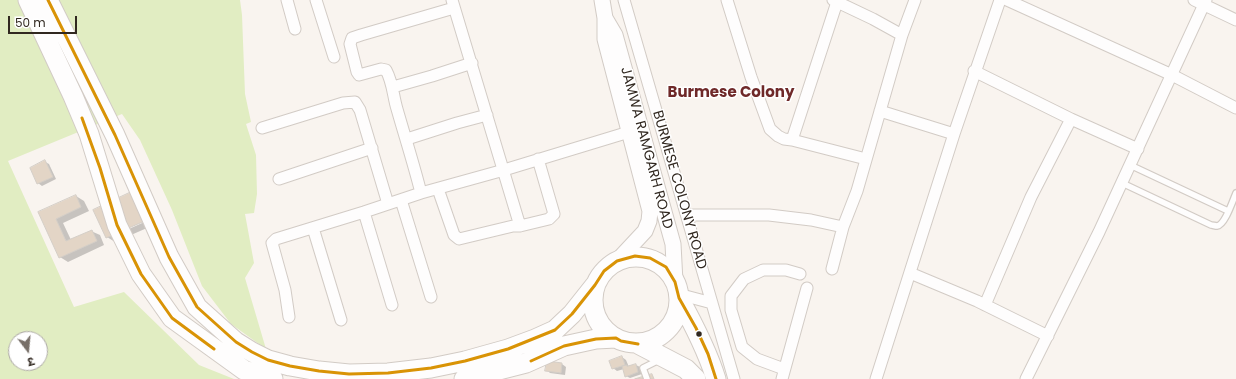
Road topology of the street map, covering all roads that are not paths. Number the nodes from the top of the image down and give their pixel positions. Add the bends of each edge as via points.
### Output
1 (28, 0) edge
2 (48, 0) edge
3 (286, 0) edge
4 (316, 0) edge
5 (602, 0) edge
6 (624, 0) edge
7 (727, 0) edge
8 (915, 0) edge
9 (1000, 0) edge
10 (1007, 0) edge
11 (835, 1) edge
12 (1201, 1) edge
13 (453, 4) edge
14 (605, 18) junction
15 (1236, 20) edge
16 (295, 29) dead end
17 (902, 35) junction
18 (334, 58) dead end
19 (472, 64) junction
20 (974, 71) junction
21 (1172, 75) junction
22 (393, 87) junction
23 (1236, 108) edge
24 (880, 111) junction
25 (487, 115) junction
26 (1070, 119) junction
27 (262, 128) dead end
28 (629, 132) junction
29 (954, 134) junction
30 (407, 139) junction
31 (792, 140) junction
32 (372, 148) junction
33 (1138, 149) junction
34 (538, 159) junction
35 (866, 159) junction
36 (1130, 165) junction
37 (504, 170) junction
38 (279, 179) dead end
39 (1122, 183) junction
40 (438, 189) junction
41 (421, 193) junction
42 (1236, 194) edge
43 (401, 200) junction
44 (388, 204) junction
45 (364, 212) junction
46 (1228, 212) junction
47 (687, 215) junction
48 (520, 226) junction
49 (843, 227) junction
50 (313, 228) junction
51 (617, 261) junction
52 (832, 270) dead end
53 (910, 273) junction
54 (800, 274) dead end
55 (595, 285) junction
56 (807, 288) dead end
57 (678, 291) junction
58 (431, 297) dead end
59 (712, 303) junction
60 (392, 305) dead end
61 (985, 305) junction
62 (289, 317) dead end
63 (341, 320) dead end
64 (1048, 336) junction
65 (616, 338) junction
66 (638, 344) junction
67 (665, 357) junction
68 (783, 374) edge
69 (273, 379) edge
70 (464, 379) edge
71 (647, 379) edge
72 (695, 379) edge
73 (716, 379) edge
74 (734, 379) edge
75 (876, 379) edge
76 (1026, 379) edge

1 - 69 highway via 89,134 117,225 141,274 172,318 244,370
2 - 55 highway via 115,135 169,257 197,307 236,342 258,355 290,366 349,374 388,373 465,361 508,349 555,330 572,314
3 - 16 street
4 - 18 street
5 - 14 main road, JAMWA RAMGARH ROAD
6 - 47 street, BURMESE COLONY ROAD
7 - 31 street via 770,129 784,139
8 - 17 street
9 - 20 street
10 - 21 street
11 - 17 street
11 - 31 street
12 - 15 street
12 - 21 street
13 - 19 street
13 - 22 street via 352,38 350,44 357,72 361,75 381,68 386,70
14 - 28 main road, JAMWA RAMGARH ROAD via 605,39
14 - 57 main road, JAMWA RAMGARH ROAD via 615,35 673,244
17 - 24 street
19 - 22 street
19 - 25 street
20 - 26 street
20 - 29 street
21 - 23 street
21 - 33 street
22 - 30 street via 396,108
24 - 29 street
24 - 35 street
25 - 30 street
25 - 37 street
26 - 33 street
26 - 61 street via 1031,197
27 - 32 street via 343,103 355,102
28 - 34 street
28 - 51 main road, JAMWA RAMGARH ROAD via 650,211 645,231
29 - 53 street
30 - 41 street
31 - 35 street
32 - 38 street
32 - 44 street
33 - 36 street
34 - 37 street
34 - 48 street via 554,214 549,219
35 - 49 street
36 - 39 street
36 - 46 lane
37 - 40 street
37 - 48 street
39 - 46 lane via 1211,225 1222,224
39 - 64 street
40 - 41 street
40 - 48 street via 454,235 459,239
41 - 43 street
42 - 46 lane
43 - 44 street
43 - 58 street
44 - 45 street
45 - 50 street
45 - 60 street
47 - 49 street via 769,215
47 - 59 street, BURMESE COLONY ROAD
49 - 52 street
50 - 62 street via 276,239 272,243 285,290
50 - 63 street
51 - 55 highway via 604,271
51 - 57 highway via 635,256 650,258 666,267
53 - 61 street
53 - 75 street
54 - 68 street via 786,270 763,270 744,279 731,296 731,310 742,347
55 - 65 highway via 592,302 596,318 606,332
56 - 68 street
57 - 59 street
57 - 66 highway via 677,315 668,330 654,339
57 - 73 highway, JAMWA RAMGARH ROAD via 708,354
59 - 74 street, BURMESE COLONY ROAD
61 - 64 street
64 - 76 street
65 - 66 highway
65 - 70 highway via 596,339 564,346 526,363
66 - 67 highway
67 - 71 lane via 643,368
67 - 72 highway via 686,369

